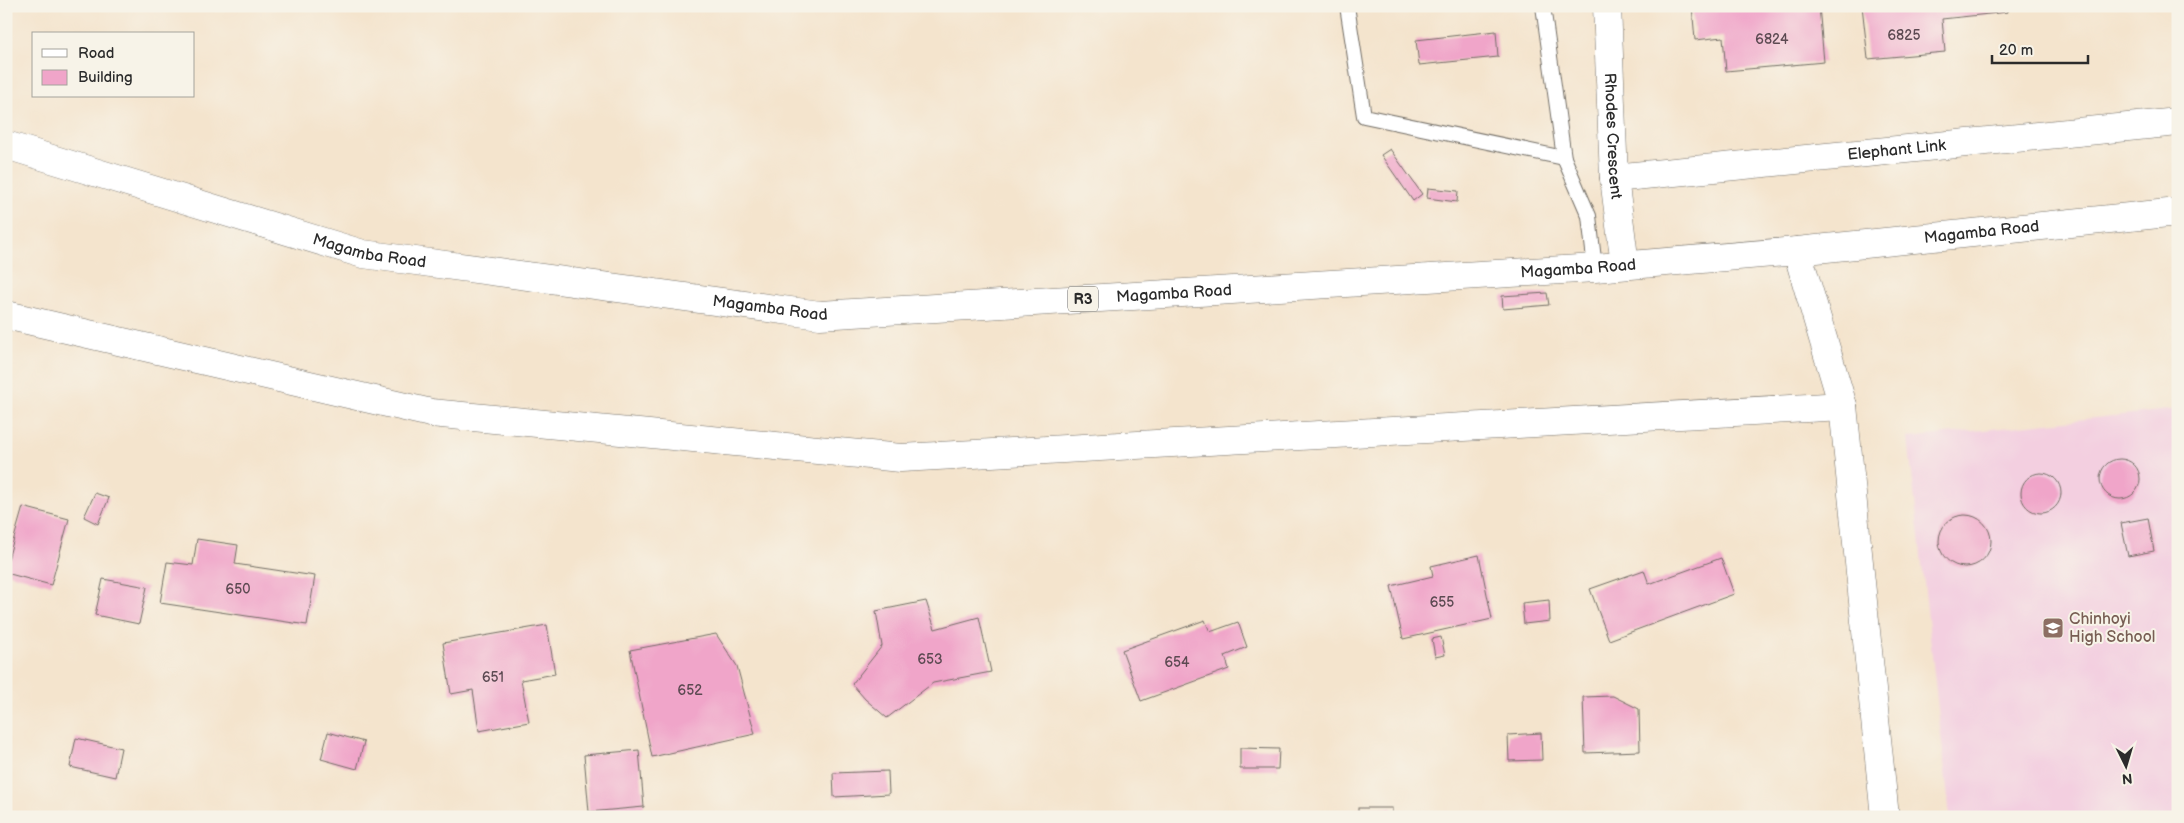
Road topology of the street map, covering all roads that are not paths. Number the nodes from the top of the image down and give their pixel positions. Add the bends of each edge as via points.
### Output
1 (1347, 6) edge
2 (1542, 6) edge
3 (1607, 6) edge
4 (2178, 122) edge
5 (6, 145) edge
6 (1564, 158) junction
7 (1614, 178) junction
8 (2178, 212) edge
9 (1797, 251) junction
10 (1625, 265) junction
11 (1595, 268) junction
12 (6, 315) edge
13 (1843, 406) junction
14 (1885, 817) edge

1 - 6 lane via 1364,116
2 - 6 lane
3 - 7 main road, Rhodes Crescent
4 - 7 main road, Elephant Link
5 - 11 main road, Magamba Road / R3 via 363,254 820,315
6 - 11 lane via 1589,216
7 - 10 main road, Rhodes Crescent
8 - 9 main road, Magamba Road / R3
9 - 10 main road, Magamba Road / R3
9 - 13 main road
10 - 11 main road, Magamba Road / R3
12 - 13 main road via 431,413 901,458
13 - 14 main road

